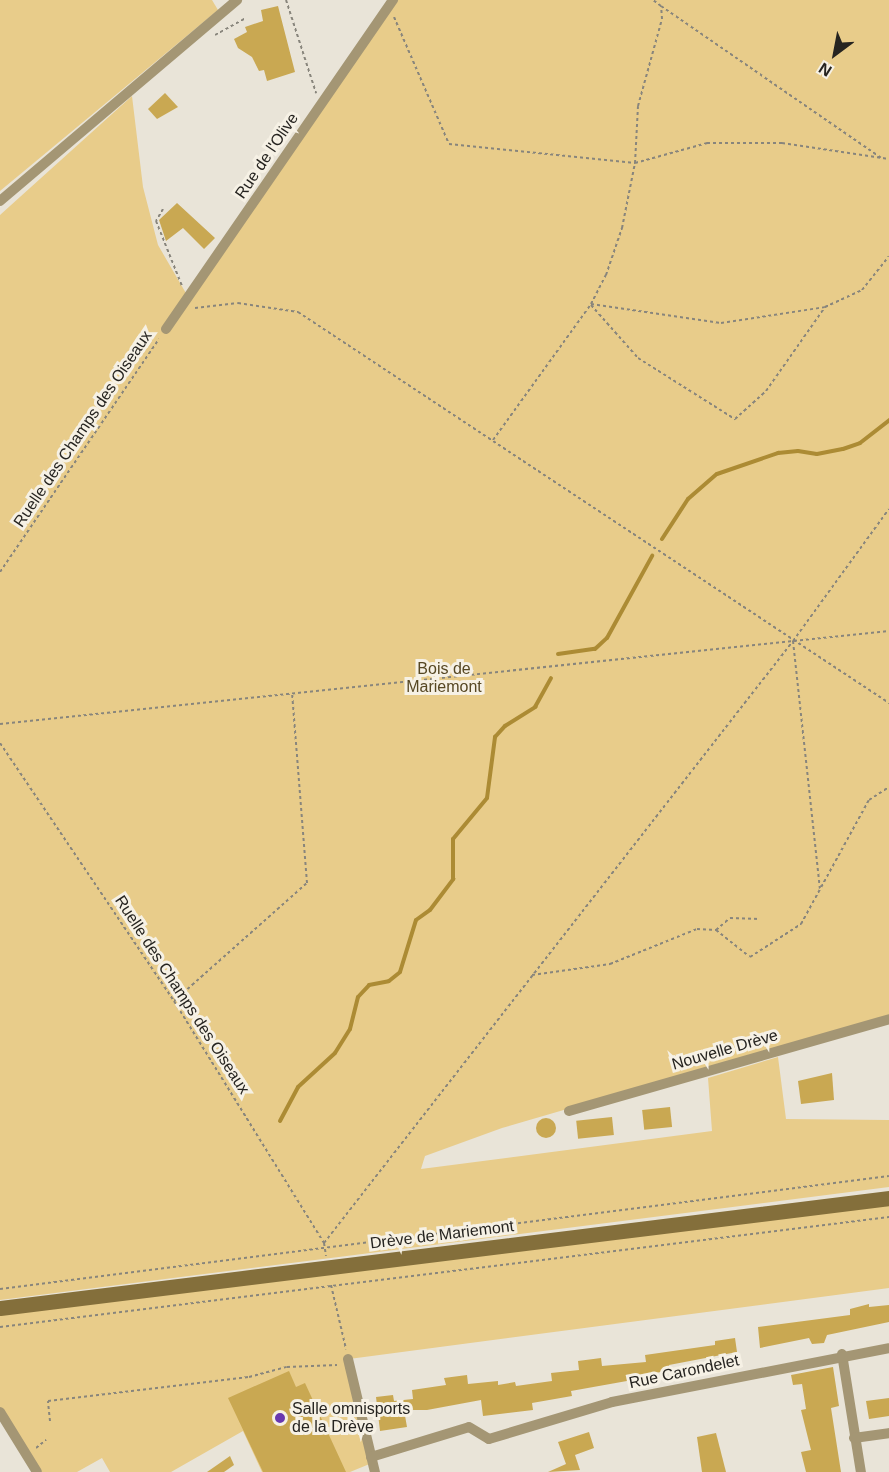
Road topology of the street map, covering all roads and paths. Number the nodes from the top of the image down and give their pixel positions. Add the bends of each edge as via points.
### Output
1 (237, 0) edge
2 (286, 0) edge
3 (653, 0) edge
4 (391, 3) edge
5 (661, 6) junction
6 (320, 104) junction
7 (881, 158) junction
8 (889, 159) edge
9 (635, 163) junction
10 (0, 201) edge
11 (163, 209) dead end
12 (889, 256) edge
13 (184, 304) junction
14 (591, 304) junction
15 (825, 307) junction
16 (166, 329) joint
17 (493, 440) junction
18 (889, 510) edge
19 (0, 572) edge
20 (889, 631) edge
21 (793, 641) junction
22 (292, 693) junction
23 (889, 703) edge
24 (0, 724) edge
25 (0, 743) edge
26 (889, 787) edge
27 (821, 890) junction
28 (760, 919) dead end
29 (716, 930) junction
30 (532, 975) junction
31 (174, 1000) junction
32 (889, 1019) edge
33 (569, 1111) dead end
34 (889, 1176) edge
35 (889, 1198) edge
36 (889, 1217) edge
37 (324, 1243) junction
38 (325, 1248) junction
39 (326, 1268) junction
40 (331, 1286) junction
41 (0, 1289) edge
42 (0, 1308) edge
43 (0, 1327) edge
44 (889, 1348) edge
45 (842, 1354) junction
46 (349, 1361) junction
47 (0, 1413) edge
48 (50, 1421) dead end
49 (889, 1433) edge
50 (854, 1438) junction
51 (371, 1457) junction
52 (37, 1472) edge
53 (375, 1472) edge
54 (861, 1472) edge

1 - 10 street
2 - 6 path
3 - 5 path
4 - 6 street, Rue de l'Olive
4 - 9 path via 449,144
5 - 7 path
5 - 9 path via 661,28 638,106
6 - 13 street, Rue de l'Olive
7 - 8 path
7 - 9 path via 782,143 707,143
9 - 14 path via 615,252
11 - 13 path via 156,222
12 - 15 path via 862,290
13 - 16 street, Rue de l'Olive
13 - 17 path via 238,303 298,312
14 - 15 path via 721,323
14 - 15 path via 638,358 735,419 766,391
14 - 17 path
16 - 19 path, Ruelle des Champs des Oiseaux
17 - 21 path
18 - 21 path
20 - 21 path
21 - 22 path
21 - 23 path
21 - 27 path
21 - 30 path
22 - 24 path
22 - 31 path via 307,883
25 - 31 path, Ruelle des Champs des Oiseaux
26 - 27 path via 869,800
27 - 29 path via 801,924 750,957
28 - 29 path via 730,918
29 - 30 path via 697,929 610,964
30 - 37 path
31 - 37 path, Ruelle des Champs des Oiseaux
32 - 33 street, Nouvelle Drève
34 - 38 path
35 - 39 street, Drève de Mariemont
36 - 40 path
37 - 38 path, Ruelle des Champs des Oiseaux
38 - 39 path, Ruelle des Champs des Oiseaux
38 - 41 path
39 - 40 path, Ruelle des Champs des Oiseaux
39 - 42 street, Drève de Mariemont
40 - 43 path
40 - 46 path, Ruelle des Champs des Oiseaux
44 - 45 street, Rue Carondelet
45 - 50 street
45 - 51 street, Rue Carondelet via 612,1402 489,1439 470,1427
46 - 48 path via 48,1401
46 - 51 street
47 - 52 street
49 - 50 street
50 - 54 street
51 - 53 street

